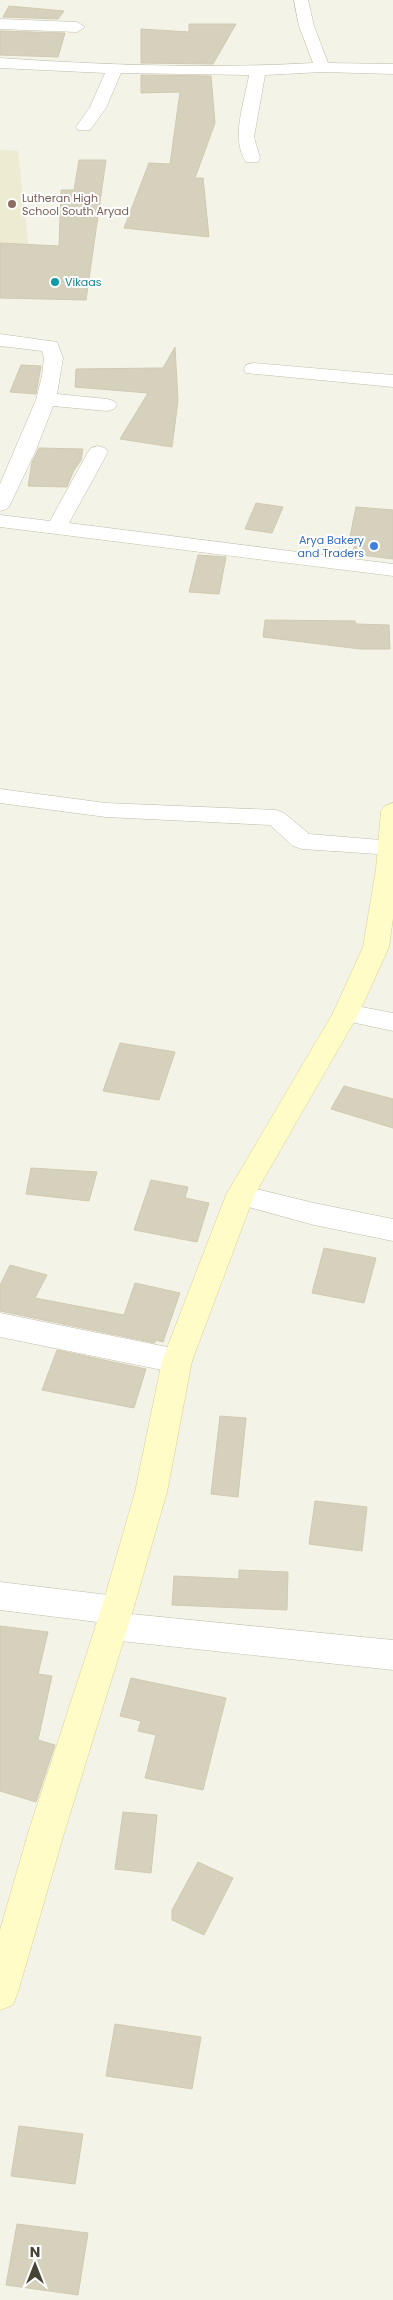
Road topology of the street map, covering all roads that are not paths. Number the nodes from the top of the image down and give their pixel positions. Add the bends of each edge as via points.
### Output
1 (301, 0) edge
2 (0, 24) edge
3 (78, 27) dead end
4 (0, 63) edge
5 (322, 67) junction
6 (115, 68) junction
7 (393, 69) edge
8 (258, 71) junction
9 (84, 127) dead end
10 (252, 158) dead end
11 (0, 340) edge
12 (253, 369) dead end
13 (393, 381) edge
14 (45, 399) junction
15 (107, 405) dead end
16 (98, 452) dead end
17 (0, 506) edge
18 (0, 521) edge
19 (56, 528) junction
20 (393, 570) edge
21 (0, 796) edge
22 (393, 811) edge
23 (390, 848) junction
24 (346, 1013) junction
25 (393, 1022) edge
26 (240, 1195) junction
27 (393, 1230) edge
28 (0, 1325) edge
29 (177, 1361) junction
30 (0, 1596) edge
31 (114, 1618) junction
32 (393, 1655) edge
33 (0, 1992) edge

1 - 5 street via 302,15
2 - 3 street
4 - 6 street
5 - 7 street
5 - 8 street
6 - 8 street
6 - 9 street via 98,108
8 - 10 street via 246,137
11 - 14 street via 53,349 50,386
12 - 13 street
14 - 15 street
14 - 17 street via 28,449
16 - 19 street
18 - 19 street
19 - 20 street
21 - 23 street via 106,810 276,818 302,841
22 - 23 main road
23 - 24 main road via 376,947
24 - 25 street
24 - 26 main road
26 - 27 street
26 - 29 main road
28 - 29 street
29 - 31 main road via 151,1492
30 - 31 street
31 - 32 street
31 - 33 main road

